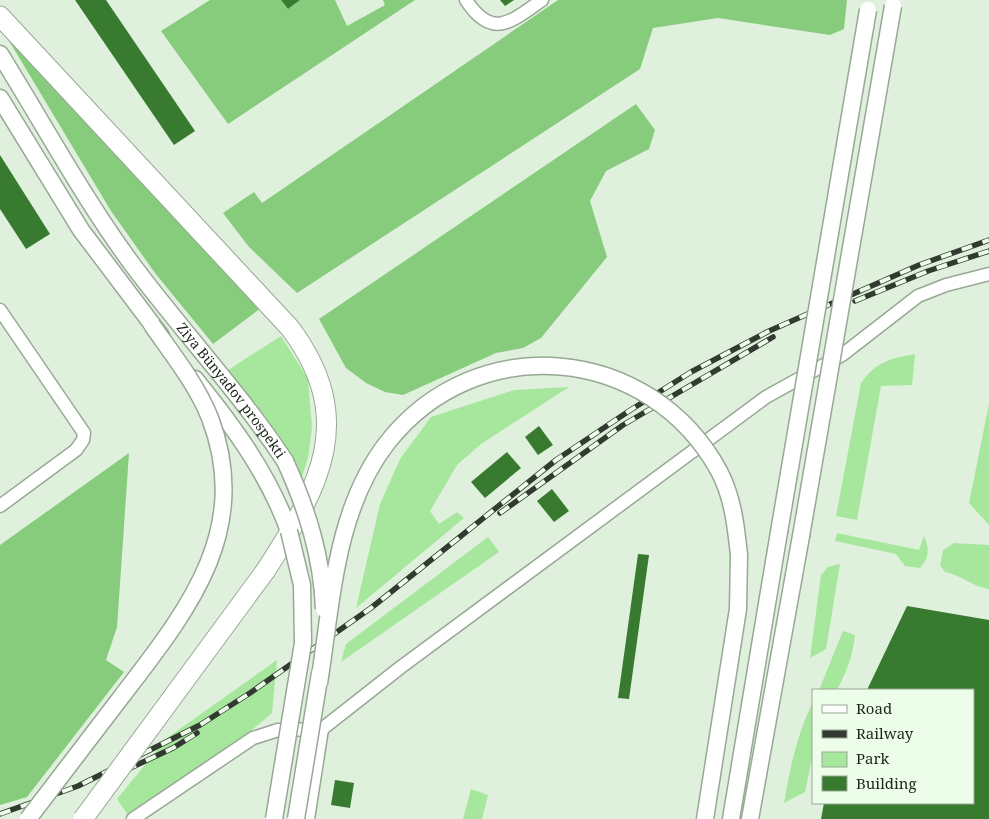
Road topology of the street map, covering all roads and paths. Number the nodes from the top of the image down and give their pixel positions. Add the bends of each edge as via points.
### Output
1 (466, 0) edge
2 (542, 0) edge
3 (893, 3) edge
4 (869, 5) edge
5 (0, 16) edge
6 (0, 54) edge
7 (0, 98) edge
8 (989, 274) edge
9 (0, 310) edge
10 (152, 325) junction
11 (1, 502) edge
12 (319, 683) junction
13 (322, 729) junction
14 (28, 819) edge
15 (83, 819) edge
16 (133, 819) edge
17 (274, 819) edge
18 (296, 819) edge
19 (308, 819) edge
20 (705, 819) edge
21 (731, 819) edge
22 (750, 819) edge

1 - 2 street via 480,18 500,25 514,20
3 - 22 main road, bridge
4 - 21 main road, bridge
5 - 15 highway, bridge via 290,328 311,359 324,401 326,427 319,475 302,513 266,570
6 - 12 main road, Ziya Bünyadov prospekti, bridge via 100,219 285,461 312,528 321,569 324,607
7 - 10 main road, Ziya Bünyadov prospekti via 81,230
8 - 13 street via 918,296 842,355 766,397 401,666
9 - 11 street via 84,433 76,450
10 - 14 main road, bridge via 202,400 216,437 223,488 218,536 209,564 182,616
10 - 17 main road, Ziya Bünyadov prospekti, bridge via 238,434 265,475 279,502 298,562 304,615 303,643
12 - 18 main road, Ziya Bünyadov prospekti, bridge
12 - 20 main road, bridge via 339,555 359,489 387,443 402,426 444,394 482,375 532,366 571,366 623,381 673,414 690,431 720,472 736,523 738,610
13 - 16 street via 278,730 253,738
13 - 19 street

